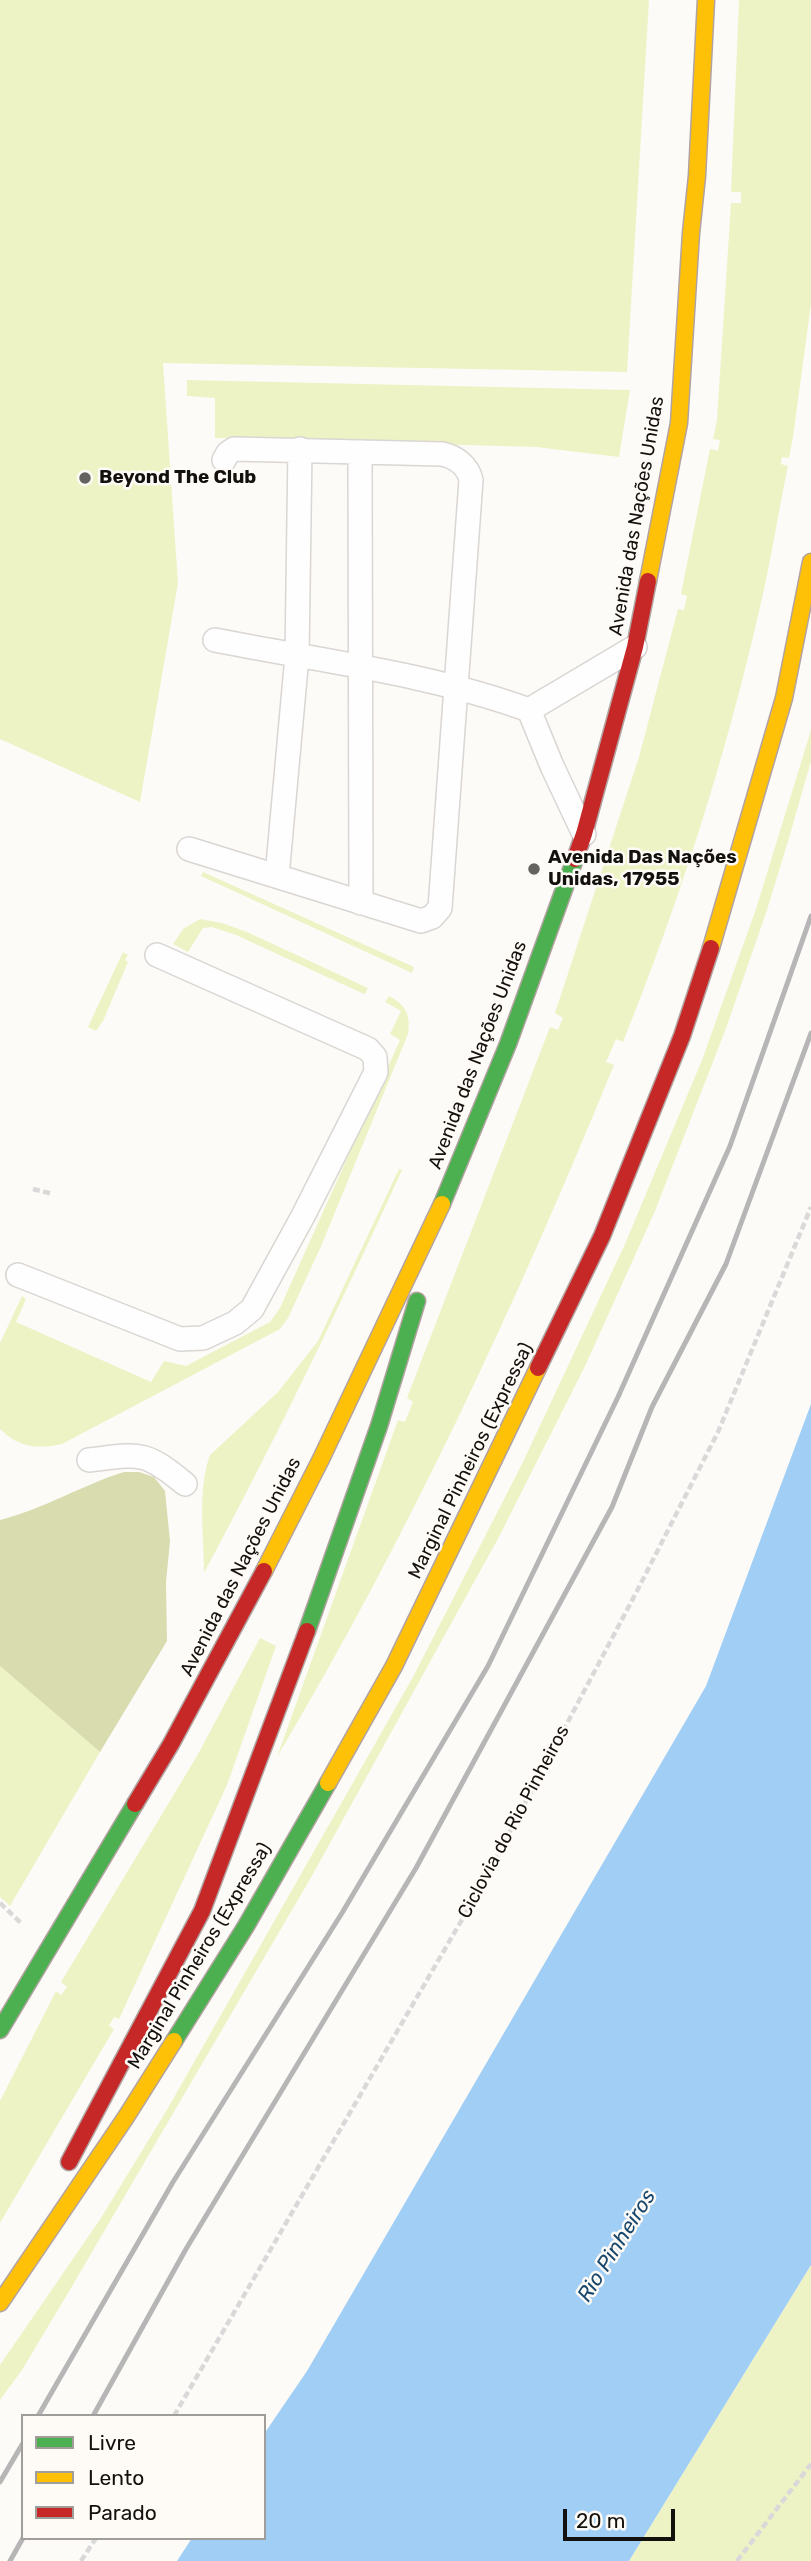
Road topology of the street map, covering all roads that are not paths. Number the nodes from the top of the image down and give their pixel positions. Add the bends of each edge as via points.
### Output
1 (706, 0) edge
2 (300, 449) junction
3 (360, 452) junction
4 (224, 460) dead end
5 (811, 562) edge
6 (215, 640) dead end
7 (635, 648) junction
8 (297, 656) junction
9 (360, 666) junction
10 (458, 687) junction
11 (529, 710) junction
12 (584, 834) junction
13 (189, 849) dead end
14 (277, 876) junction
15 (361, 903) junction
16 (157, 955) dead end
17 (457, 1172) junction
18 (18, 1275) dead end
19 (89, 1460) dead end
20 (185, 1484) dead end
21 (0, 2031) edge
22 (59, 2181) dead end
23 (46, 2205) dead end
24 (0, 2291) edge
25 (0, 2303) edge

1 - 7 highway, Avenida das Nações Unidas via 679,423
2 - 3 lane
2 - 4 lane via 234,449
2 - 8 lane
3 - 9 lane
3 - 10 lane via 451,456 469,473
5 - 25 highway, Marginal Pinheiros (Expressa) via 784,698 726,903 682,1037 602,1237 394,1666 246,1926 126,2118
6 - 8 lane
7 - 11 lane
7 - 12 highway, Avenida das Nações Unidas
8 - 9 lane
8 - 14 lane
9 - 10 lane
9 - 15 lane
10 - 11 lane
10 - 15 lane via 440,908 421,921
11 - 12 lane
12 - 17 highway, Avenida das Nações Unidas
13 - 14 lane
14 - 15 lane
16 - 18 lane via 368,1049 375,1057 376,1072 252,1309 235,1323 203,1338 180,1339
17 - 21 highway, Avenida das Nações Unidas via 230,1637
17 - 22 highway via 365,1465 202,1911
19 - 20 lane via 132,1455 148,1458
23 - 24 highway

